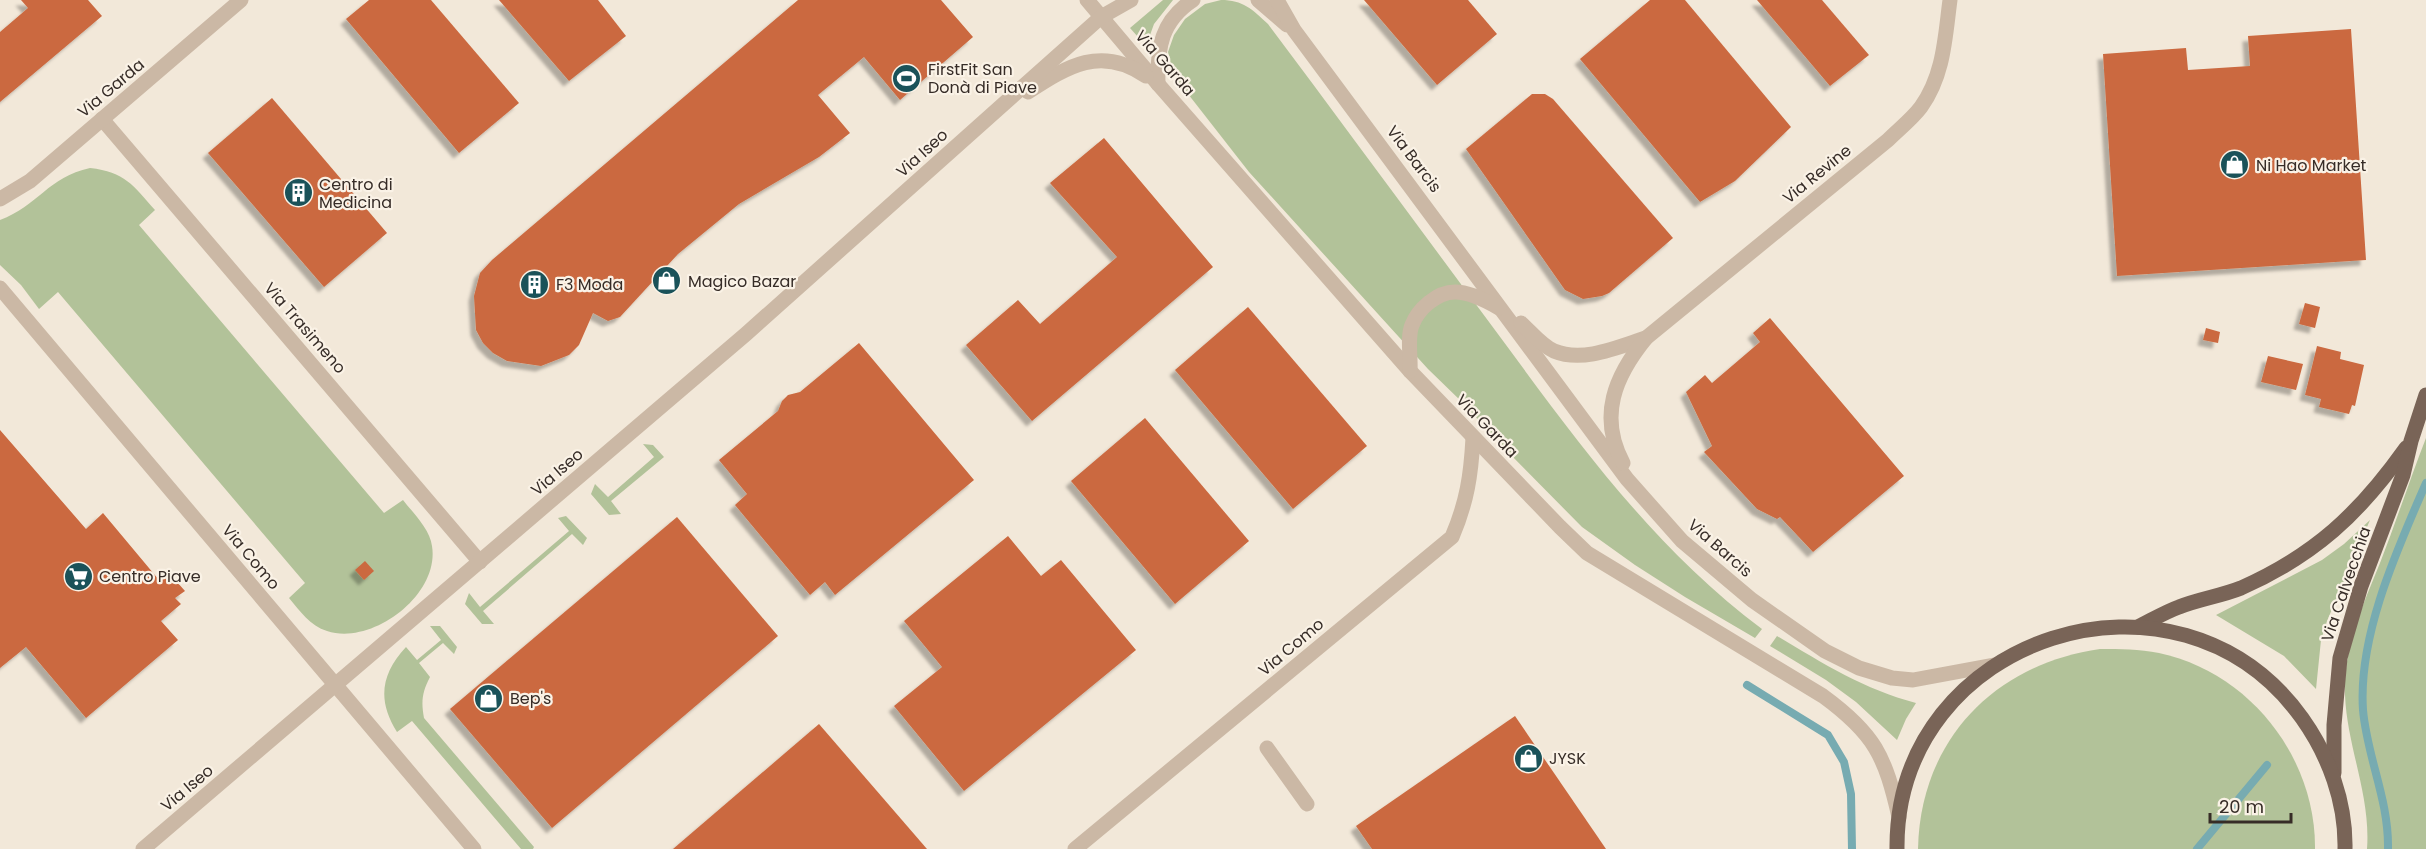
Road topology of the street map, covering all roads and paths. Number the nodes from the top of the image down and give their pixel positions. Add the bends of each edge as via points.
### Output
1 (241, 0) edge
2 (1087, 0) edge
3 (1131, 0) edge
4 (1194, 0) edge
5 (1258, 0) edge
6 (1277, 0) edge
7 (1950, 0) edge
8 (1101, 16) junction
9 (1294, 30) junction
10 (1158, 84) junction
11 (989, 117) junction
12 (102, 119) junction
13 (0, 198) edge
14 (0, 288) edge
15 (1503, 311) junction
16 (1646, 338) junction
17 (1410, 371) junction
18 (2426, 396) edge
19 (1473, 438) junction
20 (2411, 441) junction
21 (1652, 509) junction
22 (480, 562) junction
23 (2138, 627) junction
24 (1994, 665) junction
25 (334, 685) junction
26 (1267, 748) dead end
27 (2334, 778) junction
28 (1307, 804) dead end
29 (1899, 817) junction
30 (143, 849) edge
31 (474, 849) edge
32 (1075, 849) edge
33 (1897, 849) edge
34 (2345, 849) edge

1 - 12 street, Via Garda
2 - 8 street, Via Garda
3 - 8 street, Via Iseo
4 - 10 street via 1172,17 1163,36 1157,61
5 - 9 street, Via Barcis
6 - 9 street, Via Barcis
7 - 16 street, Via Revine via 1941,66 1920,109 1888,140
8 - 10 street, Via Garda
8 - 11 street, Via Iseo
9 - 15 street, Via Barcis
10 - 11 street, Via Iseo via 1117,61 1088,62 1059,73
10 - 17 street, Via Garda
11 - 22 street, Via Iseo via 746,334
12 - 13 street, Via Garda via 30,181
12 - 22 street, Via Trasimeno
14 - 25 street, Via Como
15 - 16 street, Via Revine via 1554,351 1581,355
15 - 17 street, Via Barcis via 1485,300 1454,292 1435,298 1420,310 1411,326
15 - 21 street, Via Barcis
16 - 21 street, Via Revine via 1627,361 1616,384 1612,428 1617,452
17 - 19 street, Via Garda
18 - 20 main road, Via Calvecchia
19 - 29 street, Via Garda via 1587,553 1850,716 1871,739 1884,764
19 - 32 street, Via Como via 1470,480 1452,537
20 - 23 main road, Via Calvecchia via 2367,500 2296,559 2238,589 2179,607
20 - 27 main road, Via Calvecchia via 2340,658
21 - 24 street, Via Barcis via 1682,541 1752,600 1825,651 1859,668 1913,680
22 - 25 street, Via Iseo
23 - 24 main road via 2093,628 2063,634 2028,646
23 - 27 main road via 2205,643 2259,674 2298,712
24 - 29 main road via 1962,692 1931,731 1909,776
25 - 30 street, Via Iseo
25 - 31 street, Via Como
26 - 28 street
27 - 34 main road
29 - 33 main road

